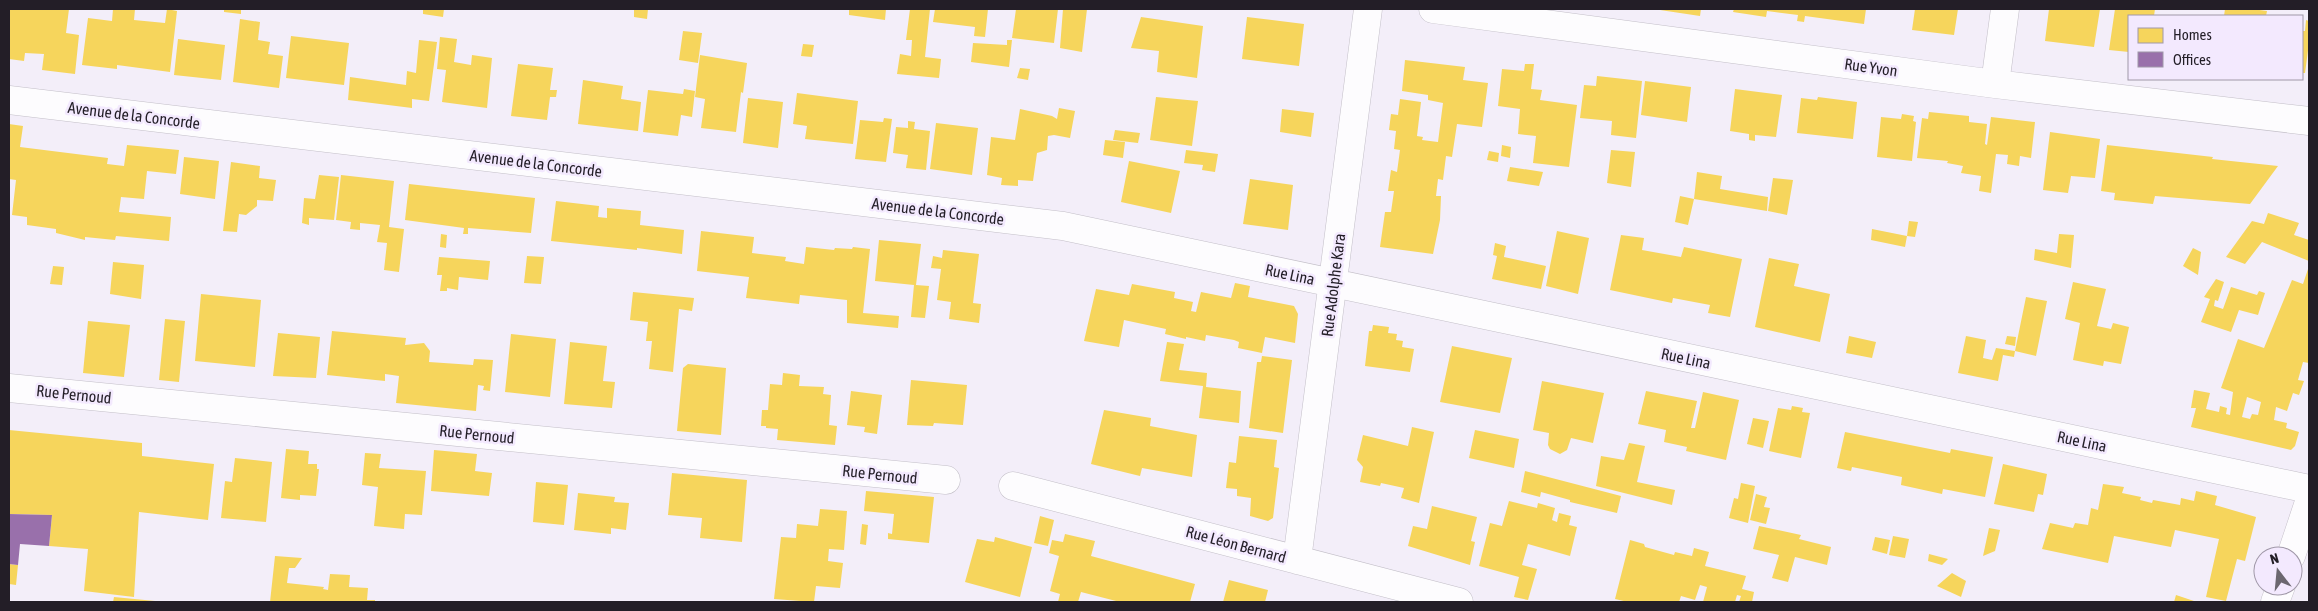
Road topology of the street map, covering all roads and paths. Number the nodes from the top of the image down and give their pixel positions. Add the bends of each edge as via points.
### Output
1 (1368, 9) edge
2 (1433, 9) edge
3 (2005, 9) edge
4 (1995, 84) junction
5 (9, 100) edge
6 (2309, 121) edge
7 (1063, 226) joint
8 (1334, 283) junction
9 (9, 388) edge
10 (946, 480) dead end
11 (1014, 486) dead end
12 (2309, 489) edge
13 (2309, 502) edge
14 (2294, 546) edge
15 (1297, 560) junction
16 (1458, 602) edge

1 - 8 street, Rue Adolphe Kara
2 - 4 street, Rue Yvon
3 - 4 street
4 - 6 street, Rue Yvon
5 - 7 street, Avenue de la Concorde
7 - 8 street, Rue Lina
8 - 12 street, Rue Lina
8 - 15 street, Rue Adolphe Kara
9 - 10 street, Rue Pernoud
11 - 15 street, Rue Léon Bernard
13 - 14 street
15 - 16 street, Rue Léon Bernard

